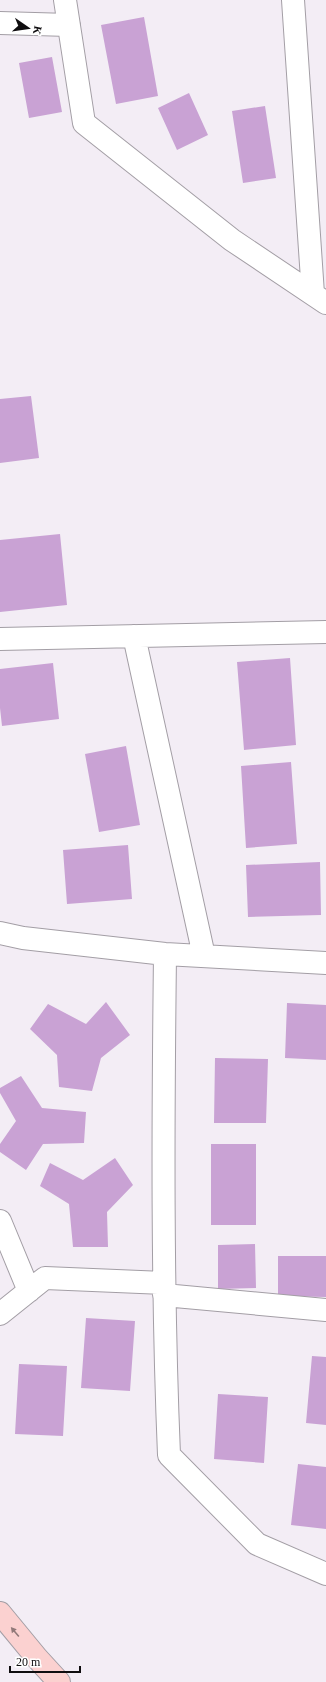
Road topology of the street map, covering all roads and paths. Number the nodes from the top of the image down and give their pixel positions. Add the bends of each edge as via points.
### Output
1 (65, 0) edge
2 (292, 0) edge
3 (0, 23) edge
4 (69, 25) junction
5 (319, 298) edge
6 (326, 632) edge
7 (134, 636) junction
8 (0, 639) edge
9 (0, 933) edge
10 (23, 938) junction
11 (0, 941) edge
12 (165, 954) junction
13 (204, 956) junction
14 (326, 963) edge
15 (0, 1221) edge
16 (164, 1289) junction
17 (29, 1291) junction
18 (326, 1310) edge
19 (0, 1314) edge
20 (326, 1574) edge
21 (0, 1613) edge
22 (60, 1682) edge

1 - 4 street
2 - 5 street
3 - 4 street
4 - 5 street via 84,123 232,240
6 - 7 street
7 - 8 street
7 - 13 street
9 - 10 street
10 - 11 street
10 - 12 street
12 - 13 street
12 - 16 street
13 - 14 street
15 - 17 street
16 - 17 street via 45,1278
16 - 18 street
16 - 20 street via 169,1455 257,1544
17 - 19 street
22 -> 21 main road

